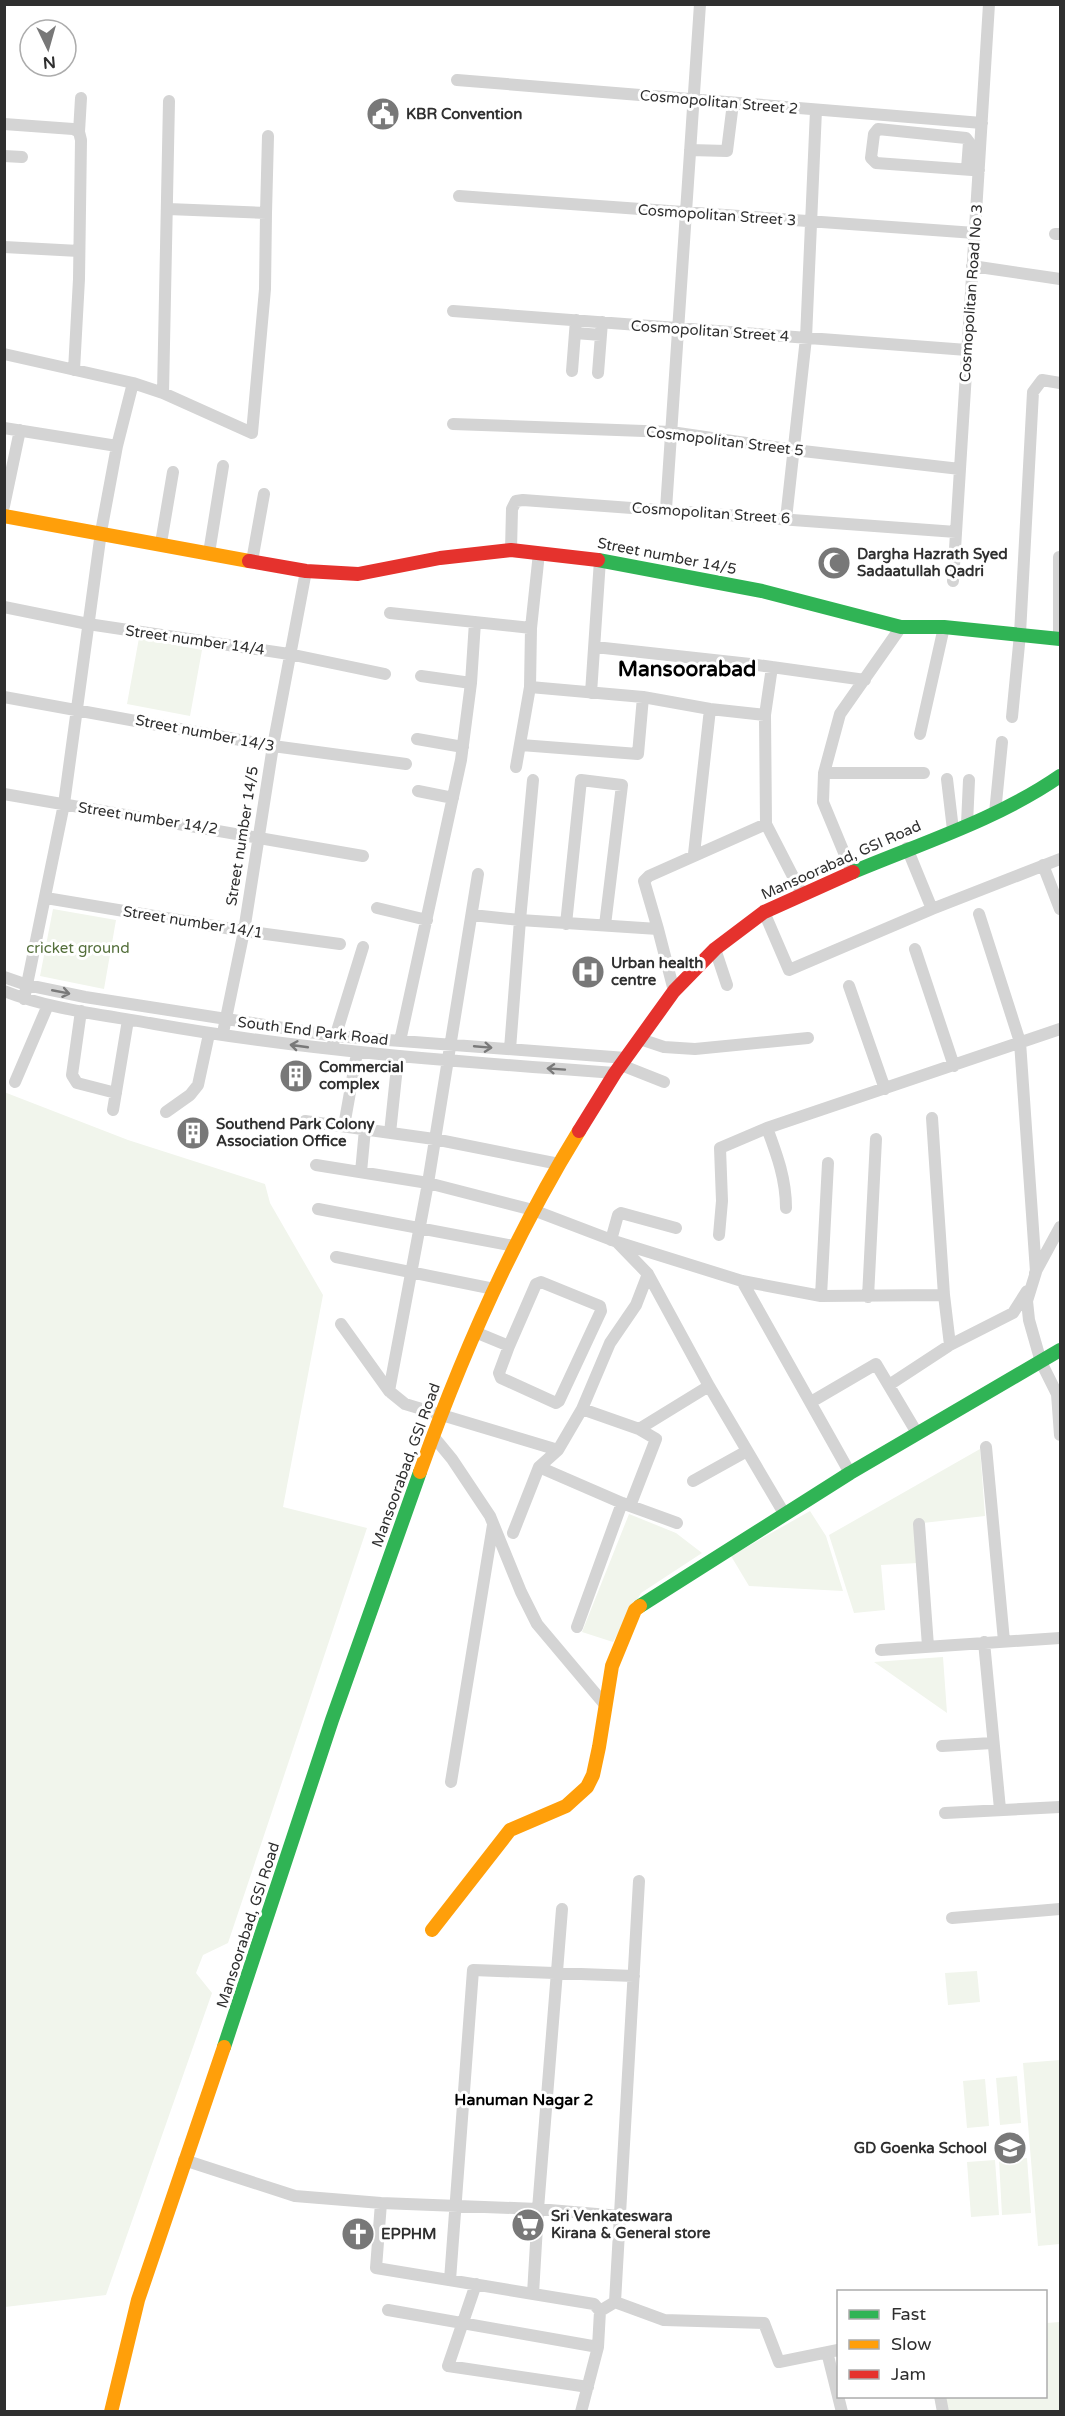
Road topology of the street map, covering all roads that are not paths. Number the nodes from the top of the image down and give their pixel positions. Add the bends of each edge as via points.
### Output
1 (700, 4) edge
2 (989, 4) edge
3 (457, 80) dead end
4 (81, 98) dead end
5 (169, 100) dead end
6 (694, 100) junction
7 (734, 103) junction
8 (816, 110) junction
9 (981, 123) junction
10 (4, 124) edge
11 (79, 132) junction
12 (268, 136) dead end
13 (690, 150) junction
14 (4, 156) edge
15 (22, 157) dead end
16 (973, 170) junction
17 (459, 196) dead end
18 (168, 209) junction
19 (266, 213) junction
20 (686, 213) junction
21 (811, 221) junction
22 (975, 233) junction
23 (4, 247) edge
24 (79, 251) junction
25 (972, 266) junction
26 (1060, 279) edge
27 (453, 311) dead end
28 (576, 327) junction
29 (678, 328) junction
30 (601, 329) junction
31 (806, 338) junction
32 (967, 350) junction
33 (4, 354) edge
34 (74, 370) junction
35 (572, 371) dead end
36 (598, 373) dead end
37 (132, 383) junction
38 (1060, 384) edge
39 (163, 393) junction
40 (453, 424) dead end
41 (4, 428) edge
42 (20, 430) junction
43 (671, 432) junction
44 (117, 446) junction
45 (794, 450) junction
46 (223, 466) dead end
47 (960, 469) junction
48 (173, 472) dead end
49 (264, 494) dead end
50 (4, 506) edge
51 (666, 509) junction
52 (4, 516) edge
53 (786, 519) junction
54 (101, 532) junction
55 (956, 532) junction
56 (161, 543) junction
57 (511, 550) junction
58 (209, 552) junction
59 (539, 553) junction
60 (1059, 557) edge
61 (600, 560) junction
62 (252, 561) junction
63 (306, 571) junction
64 (953, 581) dead end
65 (4, 607) edge
66 (390, 613) dead end
67 (475, 622) junction
68 (88, 624) junction
69 (901, 627) junction
70 (944, 627) junction
71 (531, 628) junction
72 (1020, 634) junction
73 (1060, 639) edge
74 (595, 647) junction
75 (289, 654) junction
76 (771, 667) junction
77 (385, 674) dead end
78 (421, 676) dead end
79 (865, 680) junction
80 (471, 683) junction
81 (530, 687) junction
82 (591, 693) junction
83 (4, 697) edge
84 (643, 697) junction
85 (77, 709) junction
86 (710, 709) junction
87 (765, 715) junction
88 (1012, 717) dead end
89 (920, 734) dead end
90 (417, 739) dead end
91 (1002, 742) dead end
92 (521, 745) junction
93 (273, 747) junction
94 (463, 747) junction
95 (406, 764) dead end
96 (516, 767) dead end
97 (924, 772) dead end
98 (824, 773) junction
99 (1060, 776) edge
100 (947, 779) dead end
101 (533, 780) dead end
102 (969, 780) dead end
103 (418, 791) dead end
104 (4, 794) edge
105 (453, 798) junction
106 (64, 804) junction
107 (995, 813) junction
108 (766, 824) junction
109 (967, 824) junction
110 (953, 830) junction
111 (259, 837) junction
112 (907, 848) junction
113 (694, 854) junction
114 (363, 856) dead end
115 (1060, 859) edge
116 (1043, 865) junction
117 (852, 872) junction
118 (478, 874) dead end
119 (802, 894) junction
120 (46, 898) junction
121 (377, 908) dead end
122 (932, 909) junction
123 (1060, 909) edge
124 (765, 912) junction
125 (979, 914) dead end
126 (472, 915) junction
127 (427, 920) junction
128 (520, 920) junction
129 (566, 924) junction
130 (605, 925) junction
131 (658, 929) junction
132 (244, 931) junction
133 (340, 944) dead end
134 (363, 947) dead end
135 (715, 949) junction
136 (915, 949) dead end
137 (4, 977) edge
138 (27, 985) junction
139 (727, 985) dead end
140 (849, 986) dead end
141 (4, 991) edge
142 (674, 991) junction
143 (24, 999) junction
144 (114, 1002) junction
145 (48, 1005) junction
146 (81, 1011) junction
147 (112, 1017) junction
148 (128, 1020) junction
149 (226, 1020) junction
150 (1060, 1029) edge
151 (209, 1034) junction
152 (223, 1035) junction
153 (336, 1036) junction
154 (808, 1038) dead end
155 (640, 1039) junction
156 (400, 1041) junction
157 (1020, 1042) junction
158 (451, 1044) junction
159 (510, 1049) junction
160 (331, 1051) junction
161 (357, 1053) junction
162 (398, 1057) junction
163 (449, 1061) junction
164 (620, 1066) junction
165 (954, 1066) junction
166 (15, 1082) dead end
167 (664, 1082) dead end
168 (885, 1089) junction
169 (116, 1093) junction
170 (113, 1110) dead end
171 (166, 1112) dead end
172 (932, 1118) dead end
173 (305, 1121) dead end
174 (344, 1126) junction
175 (767, 1128) junction
176 (365, 1130) junction
177 (390, 1133) junction
178 (434, 1139) junction
179 (876, 1139) dead end
180 (828, 1163) dead end
181 (559, 1164) junction
182 (316, 1165) dead end
183 (361, 1172) junction
184 (428, 1183) junction
185 (786, 1208) dead end
186 (318, 1209) dead end
187 (532, 1209) junction
188 (1060, 1227) edge
189 (418, 1228) junction
190 (676, 1228) dead end
191 (719, 1235) dead end
192 (614, 1241) junction
193 (514, 1246) junction
194 (336, 1257) dead end
195 (411, 1270) junction
196 (1035, 1272) junction
197 (648, 1274) junction
198 (741, 1281) junction
199 (494, 1289) junction
200 (944, 1294) junction
201 (821, 1296) junction
202 (868, 1297) junction
203 (341, 1324) dead end
204 (475, 1332) junction
205 (950, 1345) junction
206 (509, 1346) junction
207 (1060, 1350) edge
208 (1041, 1362) junction
209 (889, 1385) junction
210 (709, 1386) junction
211 (389, 1391) junction
212 (811, 1402) junction
213 (582, 1409) junction
214 (440, 1415) junction
215 (639, 1429) junction
216 (917, 1433) junction
217 (1060, 1435) edge
218 (433, 1436) junction
219 (986, 1447) dead end
220 (558, 1450) junction
221 (747, 1451) junction
222 (539, 1467) junction
223 (850, 1473) junction
224 (693, 1481) dead end
225 (626, 1504) junction
226 (785, 1515) junction
227 (677, 1523) dead end
228 (493, 1524) junction
229 (919, 1524) dead end
230 (513, 1533) dead end
231 (577, 1627) dead end
232 (1060, 1638) edge
233 (1004, 1641) junction
234 (984, 1642) junction
235 (928, 1646) junction
236 (881, 1650) dead end
237 (606, 1706) junction
238 (992, 1743) junction
239 (942, 1746) dead end
240 (451, 1782) dead end
241 (1060, 1807) edge
242 (1000, 1809) junction
243 (945, 1813) dead end
244 (639, 1881) dead end
245 (562, 1909) dead end
246 (1060, 1909) edge
247 (952, 1918) dead end
248 (432, 1930) dead end
249 (558, 1972) junction
250 (634, 1976) junction
251 (184, 2160) junction
252 (381, 2203) junction
253 (455, 2206) junction
254 (538, 2210) junction
255 (620, 2216) junction
256 (450, 2280) junction
257 (476, 2284) junction
258 (533, 2294) junction
259 (615, 2302) junction
260 (388, 2310) dead end
261 (600, 2311) junction
262 (462, 2322) junction
263 (598, 2347) junction
264 (833, 2351) edge
265 (837, 2378) edge
266 (588, 2387) junction
267 (111, 2412) edge
268 (581, 2412) edge

1 - 6 street
2 - 9 street, Cosmopolitan Road No 3
3 - 6 street, Cosmopolitan Street 2
4 - 11 street
5 - 18 street
6 - 7 street, Cosmopolitan Street 2
6 - 13 street
7 - 8 street, Cosmopolitan Street 2
7 - 13 street via 727,151
8 - 9 street, Cosmopolitan Street 2
8 - 21 street
9 - 16 street, Cosmopolitan Road No 3
10 - 11 street
11 - 24 street
12 - 19 street
13 - 20 street
14 - 15 street
16 - 16 street via 876,163 872,158 874,134 878,129 966,138
16 - 22 street, Cosmopolitan Road No 3
17 - 20 street, Cosmopolitan Street 3
18 - 19 street
18 - 39 street
19 - 39 street via 265,289 252,433
20 - 21 street, Cosmopolitan Street 3
20 - 29 street
21 - 22 street, Cosmopolitan Street 3
21 - 31 street
22 - 25 street, Cosmopolitan Road No 3
23 - 24 street
24 - 34 street
25 - 26 street
25 - 32 street, Cosmopolitan Road No 3
27 - 28 street, Cosmopolitan Street 4
28 - 30 street, Cosmopolitan Street 4
28 - 35 street
29 - 30 street, Cosmopolitan Street 4
29 - 31 street, Cosmopolitan Street 4
29 - 43 street
30 - 36 street
31 - 32 street, Cosmopolitan Street 4
31 - 45 street
32 - 47 street, Cosmopolitan Road No 3
33 - 34 street
34 - 37 street
37 - 39 street
37 - 44 street
38 - 72 street via 1042,380 1033,392
40 - 43 street, Cosmopolitan Street 5
41 - 42 street
42 - 44 street
42 - 50 street
43 - 45 street, Cosmopolitan Street 5
43 - 51 street
44 - 54 street
45 - 47 street, Cosmopolitan Street 5
45 - 53 street
46 - 58 street
47 - 55 street, Cosmopolitan Road No 3
48 - 56 street
49 - 62 street
51 - 53 street, Cosmopolitan Street 6
51 - 57 street, Cosmopolitan Street 6 via 516,501 512,509
52 - 54 street, Street number 14/5
53 - 55 street, Cosmopolitan Street 6
54 - 56 street, Street number 14/5
54 - 68 street
55 - 64 street, Cosmopolitan Road No 3
56 - 58 street, Street number 14/5
57 - 59 street, Street number 14/5
57 - 63 street, Street number 14/5 via 440,558 358,574
58 - 62 street, Street number 14/5
59 - 61 street, Street number 14/5
59 - 71 street
60 - 73 street
61 - 69 street, Street number 14/5 via 762,591
61 - 74 street
62 - 63 street, Street number 14/5
63 - 75 street, Street number 14/5
65 - 68 street, Street number 14/4
66 - 67 street
67 - 71 street
67 - 80 street
68 - 75 street, Street number 14/4
68 - 85 street
69 - 70 street, Street number 14/5
69 - 79 street
70 - 72 street, Street number 14/5
70 - 89 street
71 - 81 street
72 - 73 street, Street number 14/5
72 - 88 street
74 - 76 street
74 - 82 street
75 - 77 street, Street number 14/4
75 - 93 street, Street number 14/5
76 - 79 street
76 - 87 street
78 - 80 street
79 - 98 street via 840,714
80 - 94 street
81 - 82 street
81 - 92 street
82 - 84 street
83 - 85 street, Street number 14/3
84 - 86 street
84 - 92 street via 638,754
85 - 93 street, Street number 14/3
85 - 106 street
86 - 87 street
86 - 113 street
87 - 108 street
90 - 94 street
91 - 107 street
92 - 96 street
93 - 95 street, Street number 14/3
93 - 111 street, Street number 14/5
94 - 105 street
97 - 98 street
98 - 117 street via 823,802
99 - 107 street, Mansoorabad, GSI Road
100 - 110 street
101 - 128 street
102 - 109 street
103 - 105 street
104 - 106 street, Street number 14/2
105 - 127 street
106 - 111 street, Street number 14/2
106 - 120 street
107 - 109 street, Mansoorabad, GSI Road
108 - 113 street
108 - 119 street
109 - 110 street, Mansoorabad, GSI Road
110 - 112 street, Mansoorabad, GSI Road
111 - 114 street, Street number 14/2
111 - 132 street, Street number 14/5
112 - 117 street, Mansoorabad, GSI Road
112 - 122 street
113 - 131 street via 644,881
115 - 116 street
116 - 122 street
116 - 123 street
117 - 119 street, Mansoorabad, GSI Road
118 - 126 street
119 - 124 street, Mansoorabad, GSI Road
120 - 132 street, Street number 14/1
120 - 138 street
121 - 127 street
122 - 124 street via 789,970
124 - 135 street, Mansoorabad, GSI Road
125 - 157 street
126 - 128 street
126 - 158 street
127 - 156 street
128 - 129 street
128 - 159 street
129 - 130 street
129 - 130 street via 581,780 622,785
130 - 131 street
131 - 142 street
132 - 133 street, Street number 14/1
132 - 149 street, Street number 14/5
134 - 153 street
135 - 139 street
135 - 142 street, Mansoorabad, GSI Road
136 - 165 street
137 - 138 street, South End Park Road
138 - 143 street
138 -> 144 street, South End Park Road
140 - 168 street
141 - 143 street, South End Park Road
142 - 155 street, Mansoorabad, GSI Road
143 - 145 street, South End Park Road
144 - 147 street
144 - 149 street, South End Park Road
145 - 146 street, South End Park Road
145 - 166 street
146 - 147 street, South End Park Road
146 - 169 street via 74,1080
147 - 148 street, South End Park Road
148 - 151 street, South End Park Road
148 - 169 street
149 - 152 street, Street number 14/5
149 - 153 street, South End Park Road
150 - 157 street
151 - 152 street, South End Park Road
151 - 171 street via 198,1085
160 -> 152 street, South End Park Road
153 - 156 street, South End Park Road
153 - 160 street
154 - 155 street via 695,1049 664,1047
155 - 164 street, Mansoorabad, GSI Road
156 - 158 street, South End Park Road
157 - 165 street
157 - 196 street
158 -> 159 street, South End Park Road
158 - 163 street
159 - 164 street, South End Park Road
160 - 161 street, South End Park Road
161 - 162 street, South End Park Road
161 - 174 street
162 - 163 street, South End Park Road
162 - 177 street
164 -> 163 street, South End Park Road
163 - 178 street
164 - 167 street
164 - 181 street, Mansoorabad, GSI Road
165 - 168 street
168 - 175 street
169 - 170 street
172 - 200 street
173 - 174 street
174 - 176 street
175 - 185 street via 786,1189
175 - 191 street via 720,1148
176 - 177 street
176 - 183 street
177 - 178 street
178 - 181 street
178 - 184 street
179 - 202 street
180 - 201 street
181 - 187 street, Mansoorabad, GSI Road
182 - 183 street
183 - 184 street
184 - 187 street
184 - 189 street
186 - 189 street
187 - 192 street
187 - 193 street, Mansoorabad, GSI Road
188 - 196 street
189 - 193 street
189 - 195 street
190 - 192 street via 621,1213
192 - 197 street
192 - 198 street
193 - 199 street, Mansoorabad, GSI Road
194 - 195 street
195 - 199 street
195 - 211 street
196 - 205 street via 1013,1313
196 - 208 street via 1027,1301
197 - 210 street
197 - 213 street via 636,1305 610,1343
198 - 201 street
198 - 212 street
199 - 204 street, Mansoorabad, GSI Road
200 - 202 street
200 - 205 street
201 - 202 street
203 - 211 street
204 - 206 street
204 - 214 street, Mansoorabad, GSI Road
205 - 209 street
206 - 206 street via 499,1373 501,1378 556,1403 600,1306 541,1282 536,1284
207 - 208 street
208 - 216 street
208 - 217 street via 1057,1394
209 - 212 street via 876,1364
209 - 216 street
210 - 215 street
210 - 221 street
211 - 214 street via 405,1404
212 - 223 street
213 - 215 street
213 - 220 street
214 - 218 street, Mansoorabad, GSI Road
214 - 220 street
215 - 225 street via 656,1439
216 - 223 street
218 - 228 street
218 - 251 street, Mansoorabad, GSI Road via 332,1720 247,1983
219 - 233 street
220 - 222 street
221 - 224 street
221 - 226 street
222 - 225 street
222 - 230 street
223 - 226 street
225 - 227 street
225 - 231 street
226 - 237 street via 635,1610 612,1666
228 - 237 street via 537,1624
228 - 240 street
229 - 235 street
232 - 233 street
233 - 234 street
234 - 235 street
234 - 238 street
235 - 236 street
237 - 248 street via 587,1787 566,1806 510,1830
238 - 239 street
238 - 242 street
241 - 242 street
242 - 243 street
244 - 250 street
245 - 249 street
246 - 247 street
249 - 250 street
249 - 253 street via 473,1970
249 - 254 street
250 - 255 street
251 - 252 street via 295,2196
251 - 267 street, Mansoorabad, GSI Road via 138,2300
252 - 253 street
252 - 256 street via 376,2268
253 - 254 street
253 - 256 street
254 - 255 street
254 - 258 street
255 - 259 street
256 - 257 street
257 - 258 street
257 - 262 street
258 - 261 street via 594,2304
259 - 261 street
259 - 264 street via 664,2320 764,2323 779,2362
260 - 262 street
261 - 263 street
262 - 263 street
262 - 266 street via 448,2366
263 - 266 street
264 - 265 street
266 - 268 street

